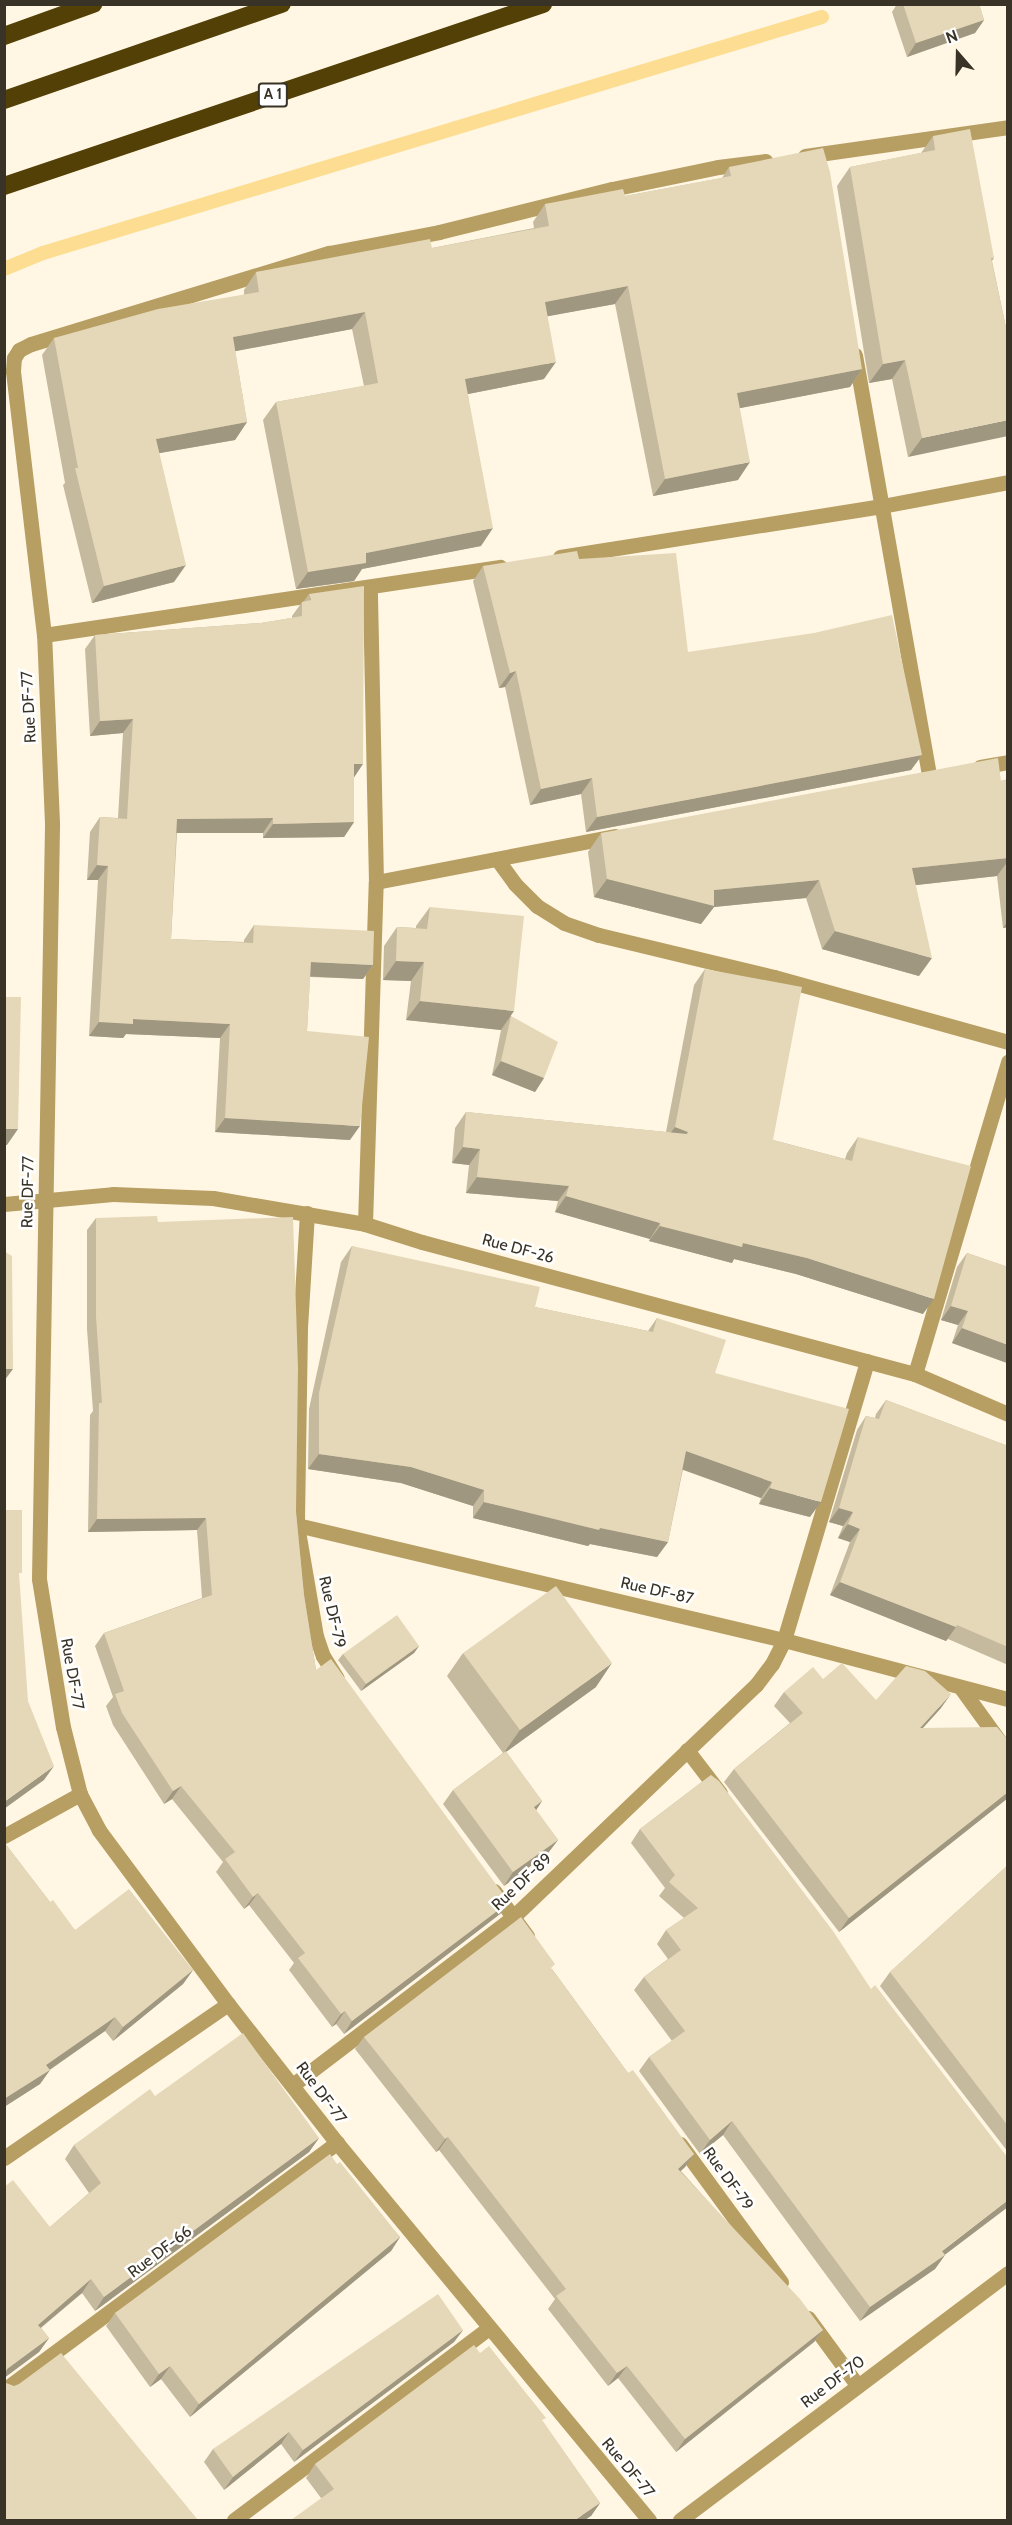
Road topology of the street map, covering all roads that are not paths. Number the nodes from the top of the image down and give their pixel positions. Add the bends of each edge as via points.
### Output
1 (93, 4) edge
2 (282, 4) edge
3 (543, 4) edge
4 (4, 36) edge
5 (4, 100) edge
6 (1008, 127) edge
7 (4, 186) edge
8 (852, 342) edge
9 (1008, 482) edge
10 (882, 506) junction
11 (544, 560) edge
12 (521, 564) edge
13 (370, 588) junction
14 (44, 635) junction
15 (1008, 762) edge
16 (963, 770) edge
17 (929, 776) edge
18 (626, 834) edge
19 (497, 859) junction
20 (376, 882) junction
21 (1008, 1042) edge
22 (1008, 1062) edge
23 (46, 1200) junction
24 (4, 1204) edge
25 (307, 1213) junction
26 (365, 1224) junction
27 (867, 1361) junction
28 (915, 1374) junction
29 (1008, 1414) edge
30 (297, 1525) junction
31 (784, 1640) junction
32 (961, 1688) junction
33 (346, 1691) edge
34 (1008, 1699) edge
35 (687, 1750) junction
36 (1008, 1753) edge
37 (80, 1794) junction
38 (731, 1808) edge
39 (4, 1836) edge
40 (485, 1879) edge
41 (513, 1917) junction
42 (534, 1945) edge
43 (228, 2004) junction
44 (294, 2084) junction
45 (668, 2127) edge
46 (337, 2143) junction
47 (4, 2158) edge
48 (1008, 2273) edge
49 (788, 2290) edge
50 (802, 2309) edge
51 (489, 2328) junction
52 (858, 2386) junction
53 (4, 2390) edge
54 (234, 2520) edge
55 (649, 2520) edge
56 (680, 2520) edge

1 - 4 highway
2 - 5 highway
3 - 7 highway, A 1
6 - 14 street, Rue DF-77 via 823,159 718,167 612,189 439,232 329,253 19,350 13,370
8 - 10 street
9 - 10 street
10 - 11 street
10 - 17 street
12 - 13 street
13 - 14 street
13 - 20 street
14 - 23 street, Rue DF-77 via 52,824
15 - 16 street
18 - 19 street
19 - 20 street
19 - 21 street via 537,906 573,926
20 - 26 street
22 - 28 street
23 - 24 street, Rue DF-26
23 - 25 street, Rue DF-26 via 113,1194 213,1198
23 - 37 street, Rue DF-77 via 39,1579 63,1727
25 - 26 street, Rue DF-26
25 - 30 street, Rue DF-79 via 300,1328
26 - 27 street, Rue DF-26
27 - 28 street, Rue DF-26
27 - 31 street, Rue DF-89
28 - 29 street, Rue DF-26
30 - 31 street, Rue DF-87
30 - 33 street, Rue DF-79 via 316,1636 323,1656
31 - 32 street, Rue DF-87
31 - 35 street, Rue DF-89 via 756,1685
32 - 34 street, Rue DF-87
32 - 36 street
35 - 38 street
35 - 41 street, Rue DF-89
37 - 39 street
37 - 43 street, Rue DF-77 via 99,1830
40 - 41 street
41 - 42 street
41 - 44 street, Rue DF-89
43 - 44 street, Rue DF-77
43 - 47 street
44 - 46 street, Rue DF-77
45 - 49 street, Rue DF-79
46 - 51 street, Rue DF-77
46 - 53 street, Rue DF-66
48 - 52 street, Rue DF-70
50 - 52 street
51 - 54 street
51 - 55 street, Rue DF-77
52 - 56 street, Rue DF-70

